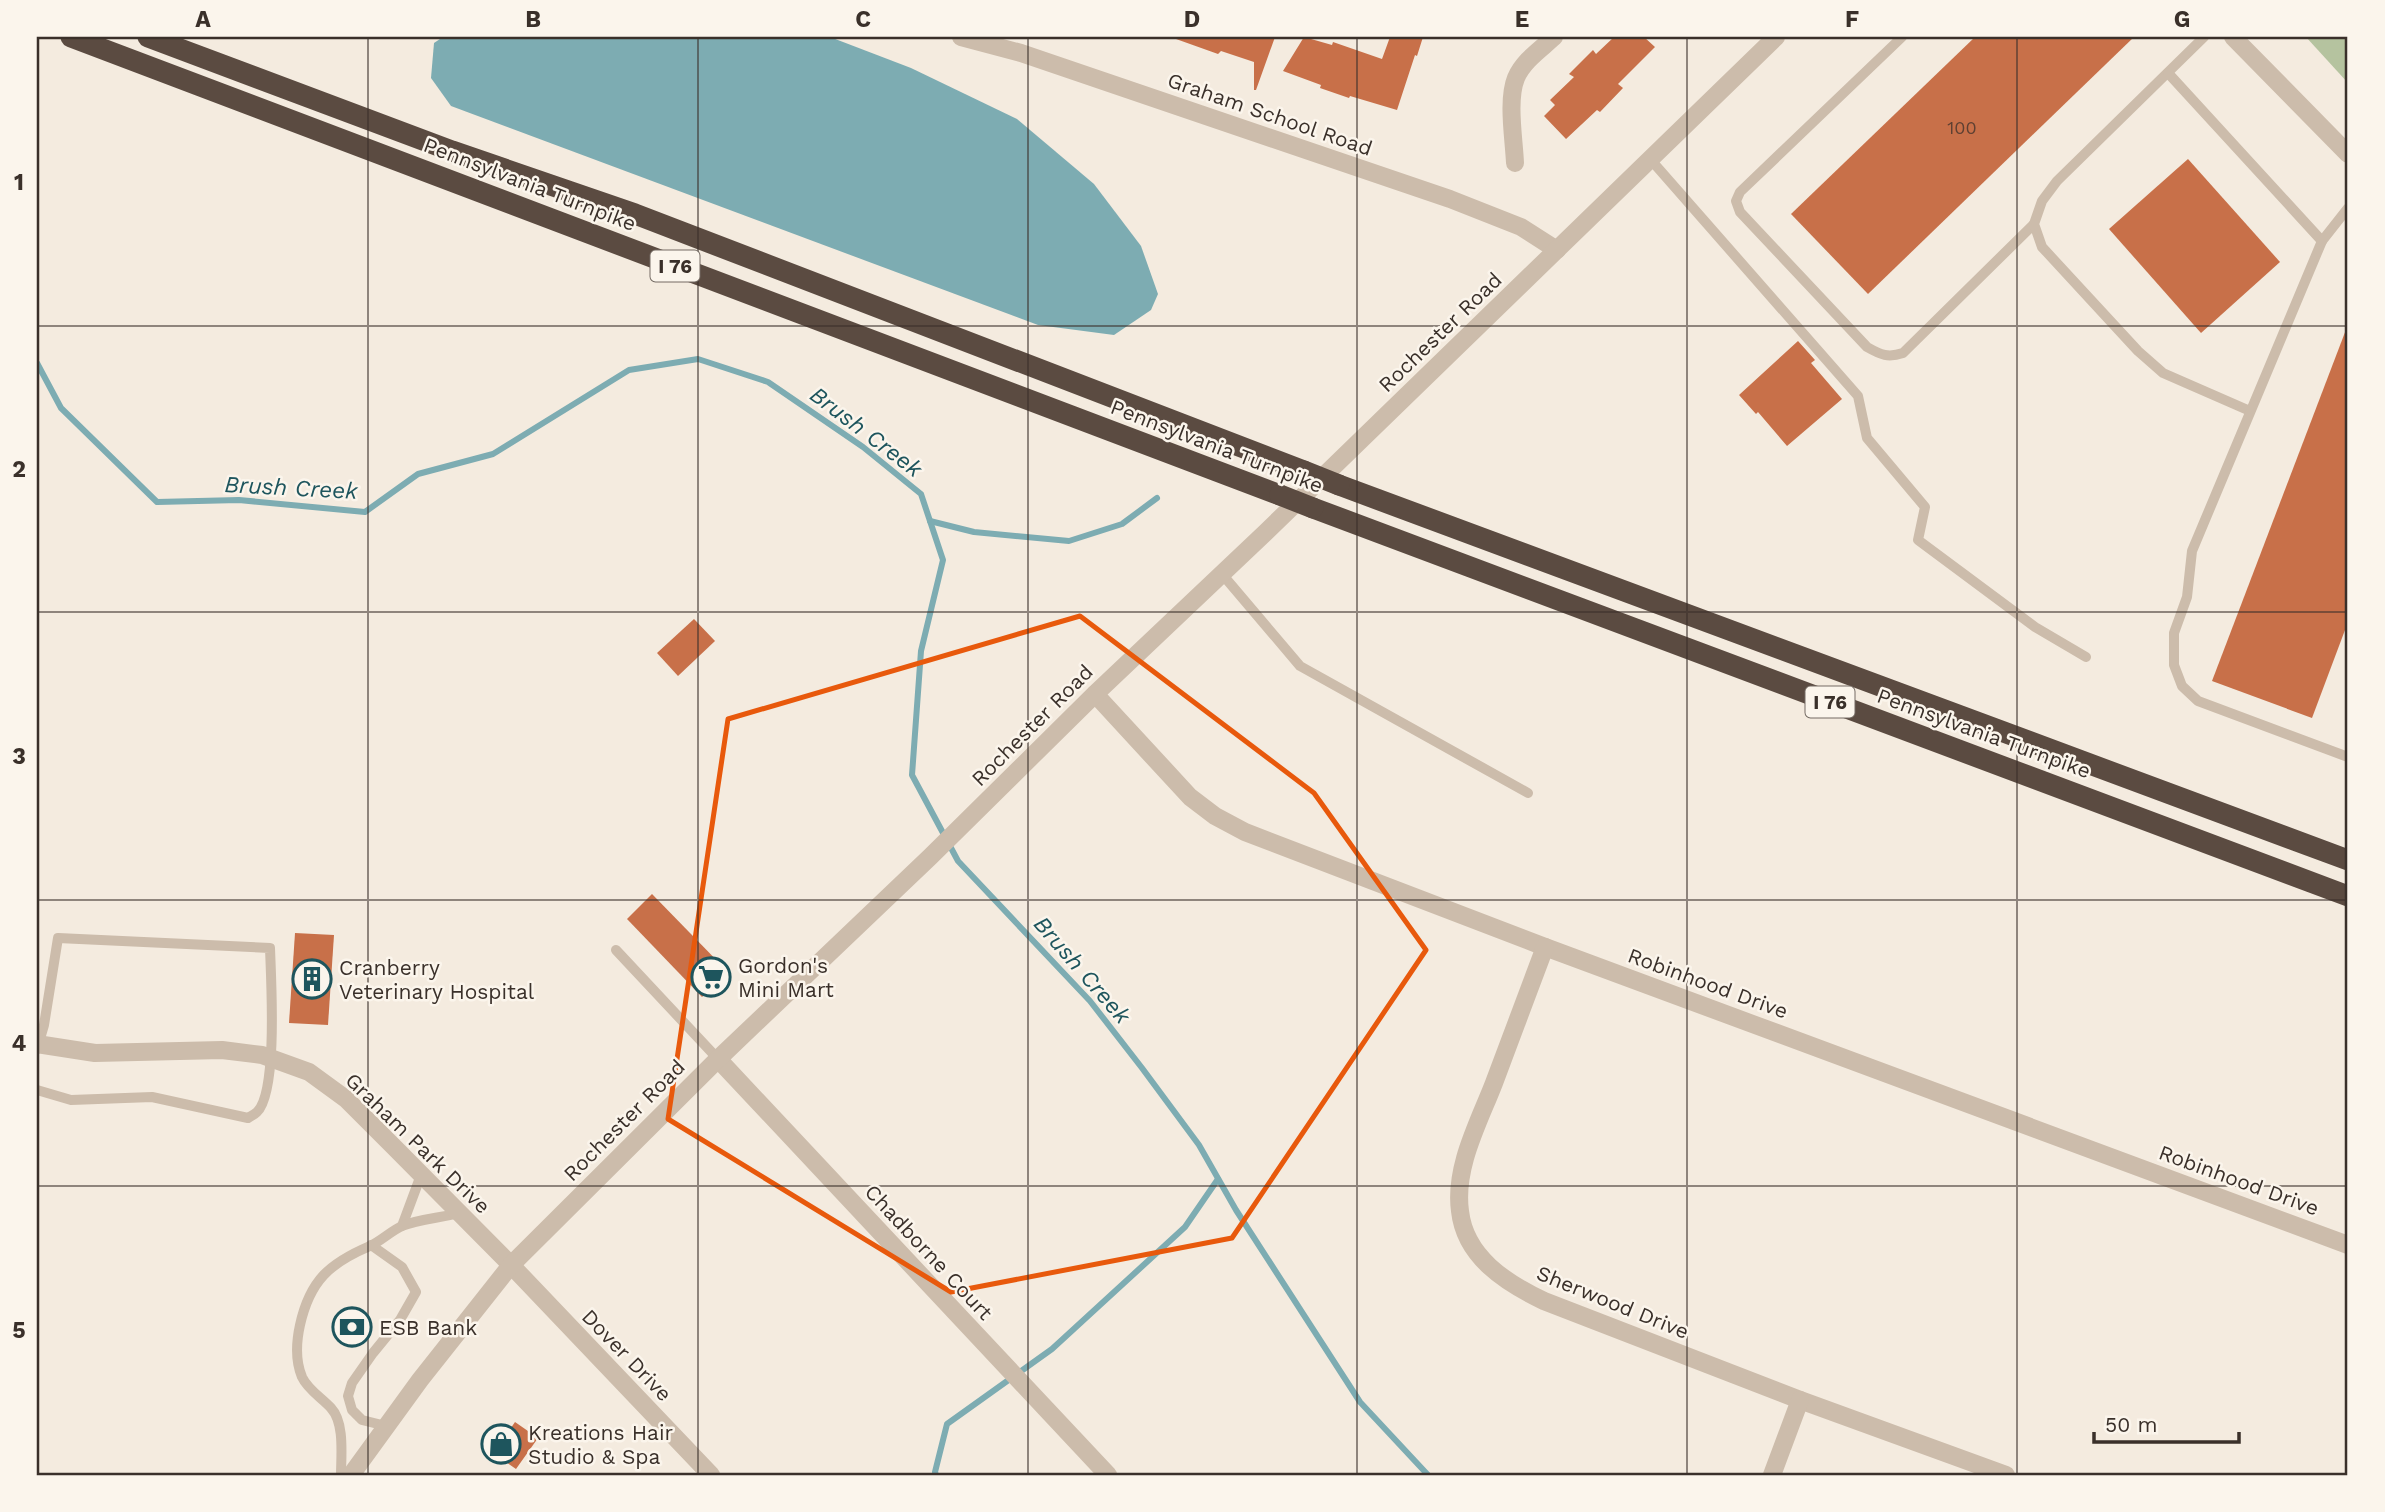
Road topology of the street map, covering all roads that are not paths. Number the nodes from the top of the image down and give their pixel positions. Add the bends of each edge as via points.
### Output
1 (71, 37) edge
2 (148, 37) edge
3 (961, 37) edge
4 (1554, 37) edge
5 (1776, 37) edge
6 (1902, 37) edge
7 (2204, 37) edge
8 (2233, 37) edge
9 (2168, 73) junction
10 (2348, 155) edge
11 (1651, 160) junction
12 (1515, 163) dead end
13 (2348, 208) edge
14 (2034, 224) junction
15 (2322, 241) junction
16 (1557, 250) junction
17 (2250, 411) junction
18 (1222, 575) junction
19 (2086, 657) dead end
20 (1095, 694) junction
21 (2348, 744) edge
22 (2346, 757) edge
23 (1528, 793) dead end
24 (2348, 860) edge
25 (2348, 895) edge
26 (1545, 947) junction
27 (616, 950) dead end
28 (37, 1046) edge
29 (270, 1057) junction
30 (718, 1059) junction
31 (37, 1090) edge
32 (421, 1175) junction
33 (459, 1213) junction
34 (402, 1226) junction
35 (371, 1245) junction
36 (2348, 1245) edge
37 (511, 1265) junction
38 (1800, 1400) junction
39 (386, 1426) junction
40 (341, 1475) edge
41 (351, 1475) edge
42 (711, 1475) edge
43 (1108, 1475) edge
44 (1772, 1475) edge
45 (2006, 1475) edge

1 - 25 highway, Pennsylvania Turnpike / I 76, bridge
2 - 24 highway, Pennsylvania Turnpike / I 76, bridge via 635,214 1339,485
3 - 16 street, Graham School Road via 1021,53 1450,200 1521,227
4 - 12 street via 1526,62 1516,79 1512,112
5 - 11 street, Rochester Road
6 - 14 lane via 1740,192 1740,212 1867,347 1891,357 1903,353
7 - 9 lane
8 - 10 street
9 - 14 lane via 2057,181 2042,201
9 - 15 lane
11 - 16 street, Rochester Road
11 - 19 lane via 1858,396 1867,438 1925,507 1918,540 2035,627
13 - 15 lane
14 - 17 lane via 2042,247 2163,373
15 - 17 lane
16 - 18 street, Rochester Road
17 - 22 lane via 2192,551 2187,597 2174,633 2174,665 2182,686 2198,701
18 - 20 street, Rochester Road
18 - 23 lane via 1300,666
20 - 26 street, Robinhood Drive via 1190,797 1215,816 1245,832
20 - 30 street, Rochester Road
21 - 22 lane
26 - 36 street, Robinhood Drive
26 - 38 street, Sherwood Drive via 1464,1163 1460,1212 1478,1254 1507,1281 1544,1301
27 - 30 lane
28 - 29 street, Graham Park Drive via 95,1054 222,1050
28 - 29 lane via 58,938 270,948
29 - 31 lane via 259,1111 248,1118 152,1097 71,1100
29 - 32 street, Graham Park Drive via 309,1072 346,1100
30 - 37 street, Rochester Road
30 - 43 street, Chadborne Court
32 - 33 street, Graham Park Drive
32 - 34 lane
33 - 34 lane
33 - 37 street, Graham Park Drive
34 - 35 lane
35 - 39 lane via 402,1267 416,1292 352,1383 348,1396 352,1410 362,1420
35 - 40 lane via 325,1272 306,1301 296,1348 303,1379 334,1410
37 - 39 street, Rochester Road
37 - 42 street, Dover Drive
38 - 44 street
38 - 45 street, Sherwood Drive
39 - 41 street, Rochester Road

